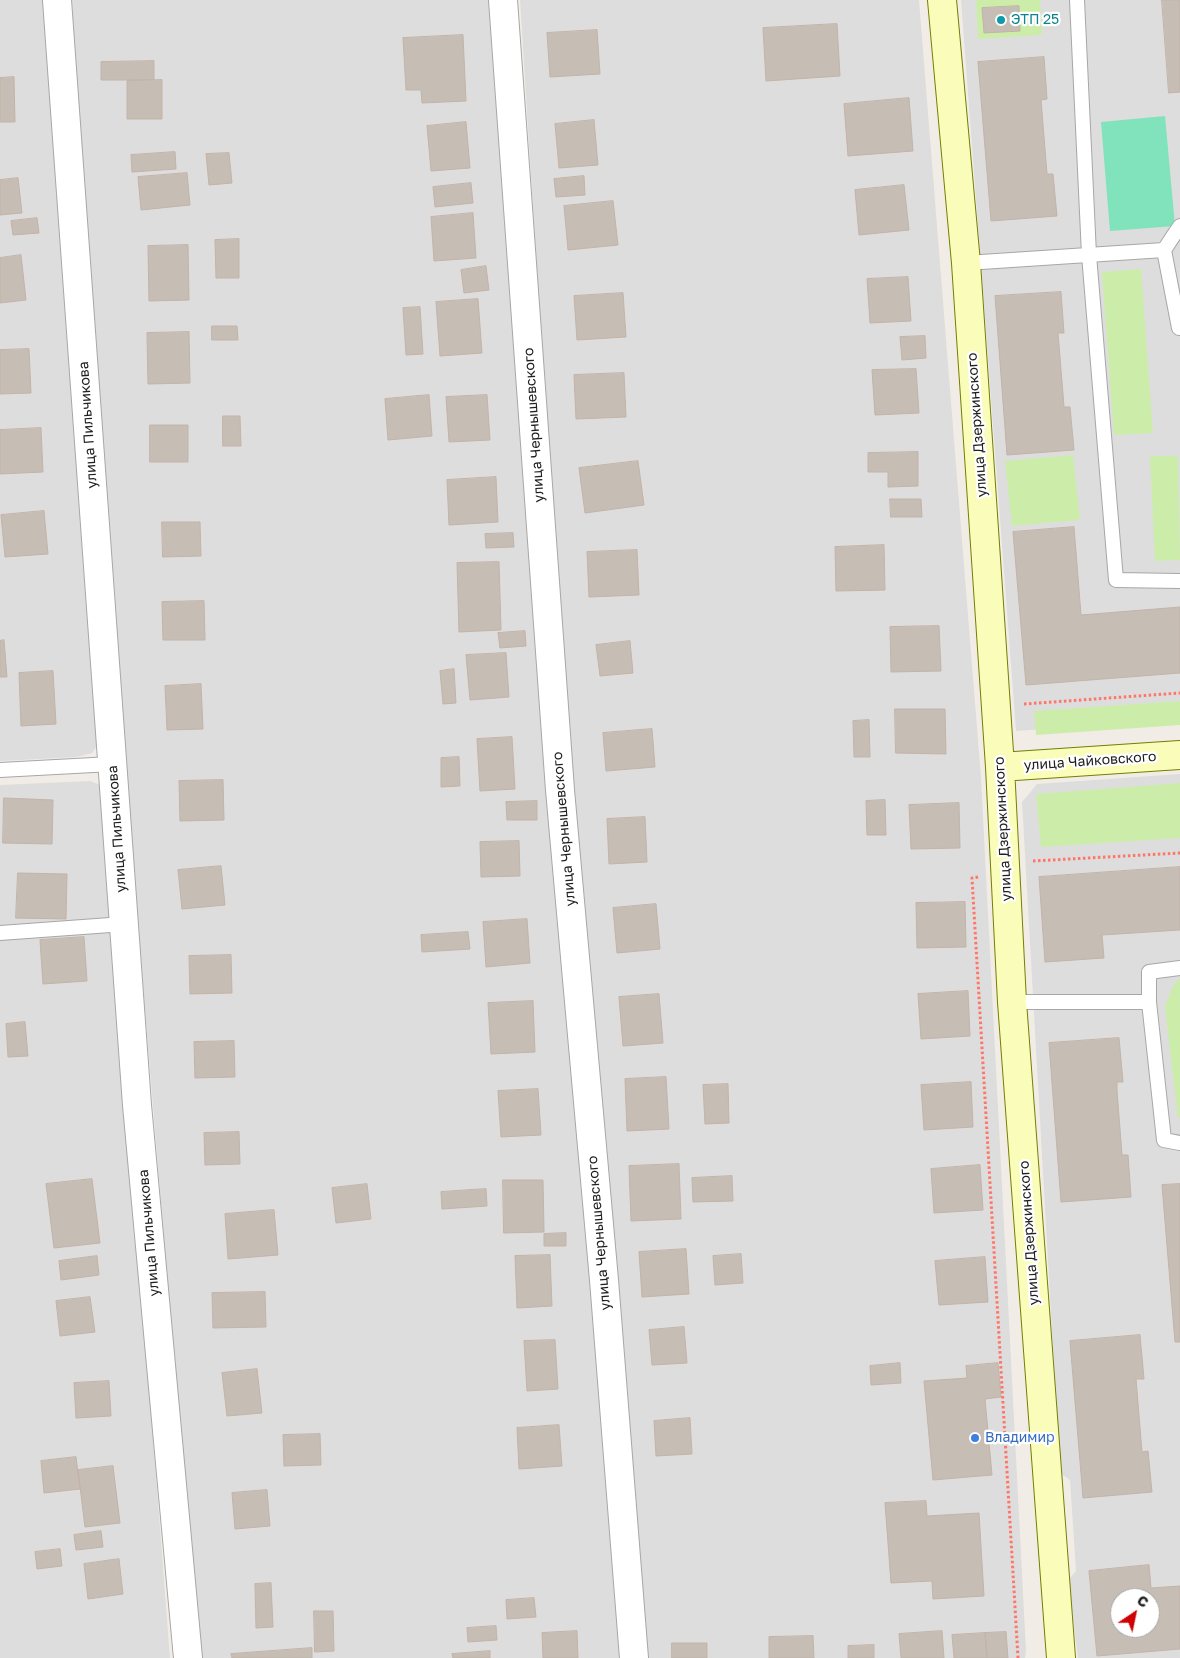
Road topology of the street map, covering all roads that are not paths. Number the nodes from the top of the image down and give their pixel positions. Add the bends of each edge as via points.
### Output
1 (57, 0) edge
2 (503, 0) edge
3 (942, 0) edge
4 (1077, 0) edge
5 (1180, 226) edge
6 (1164, 250) junction
7 (1089, 255) junction
8 (966, 263) junction
9 (1178, 328) dead end
10 (1180, 581) edge
11 (1180, 755) edge
12 (112, 764) junction
13 (1000, 767) junction
14 (0, 770) edge
15 (124, 924) junction
16 (0, 933) edge
17 (1180, 968) edge
18 (1012, 1002) junction
19 (1149, 1002) junction
20 (1180, 1143) edge
21 (188, 1658) edge
22 (634, 1658) edge
23 (1061, 1658) edge

1 - 12 street, улица Пильчикова
2 - 22 street, улица Чернышевского via 560,790
3 - 8 street, улица Дзержинского
4 - 7 lane
5 - 6 lane
6 - 7 lane
6 - 9 lane
7 - 8 lane
7 - 10 lane via 1116,580
8 - 13 street, улица Дзержинского
11 - 13 street, улица Чайковского
12 - 14 lane
12 - 15 street, улица Пильчикова
13 - 18 street, улица Дзержинского
15 - 16 lane
15 - 21 street, улица Пильчикова via 137,1105
17 - 19 lane via 1148,972
18 - 19 lane
18 - 23 street, улица Дзержинского
19 - 20 lane via 1164,1140

